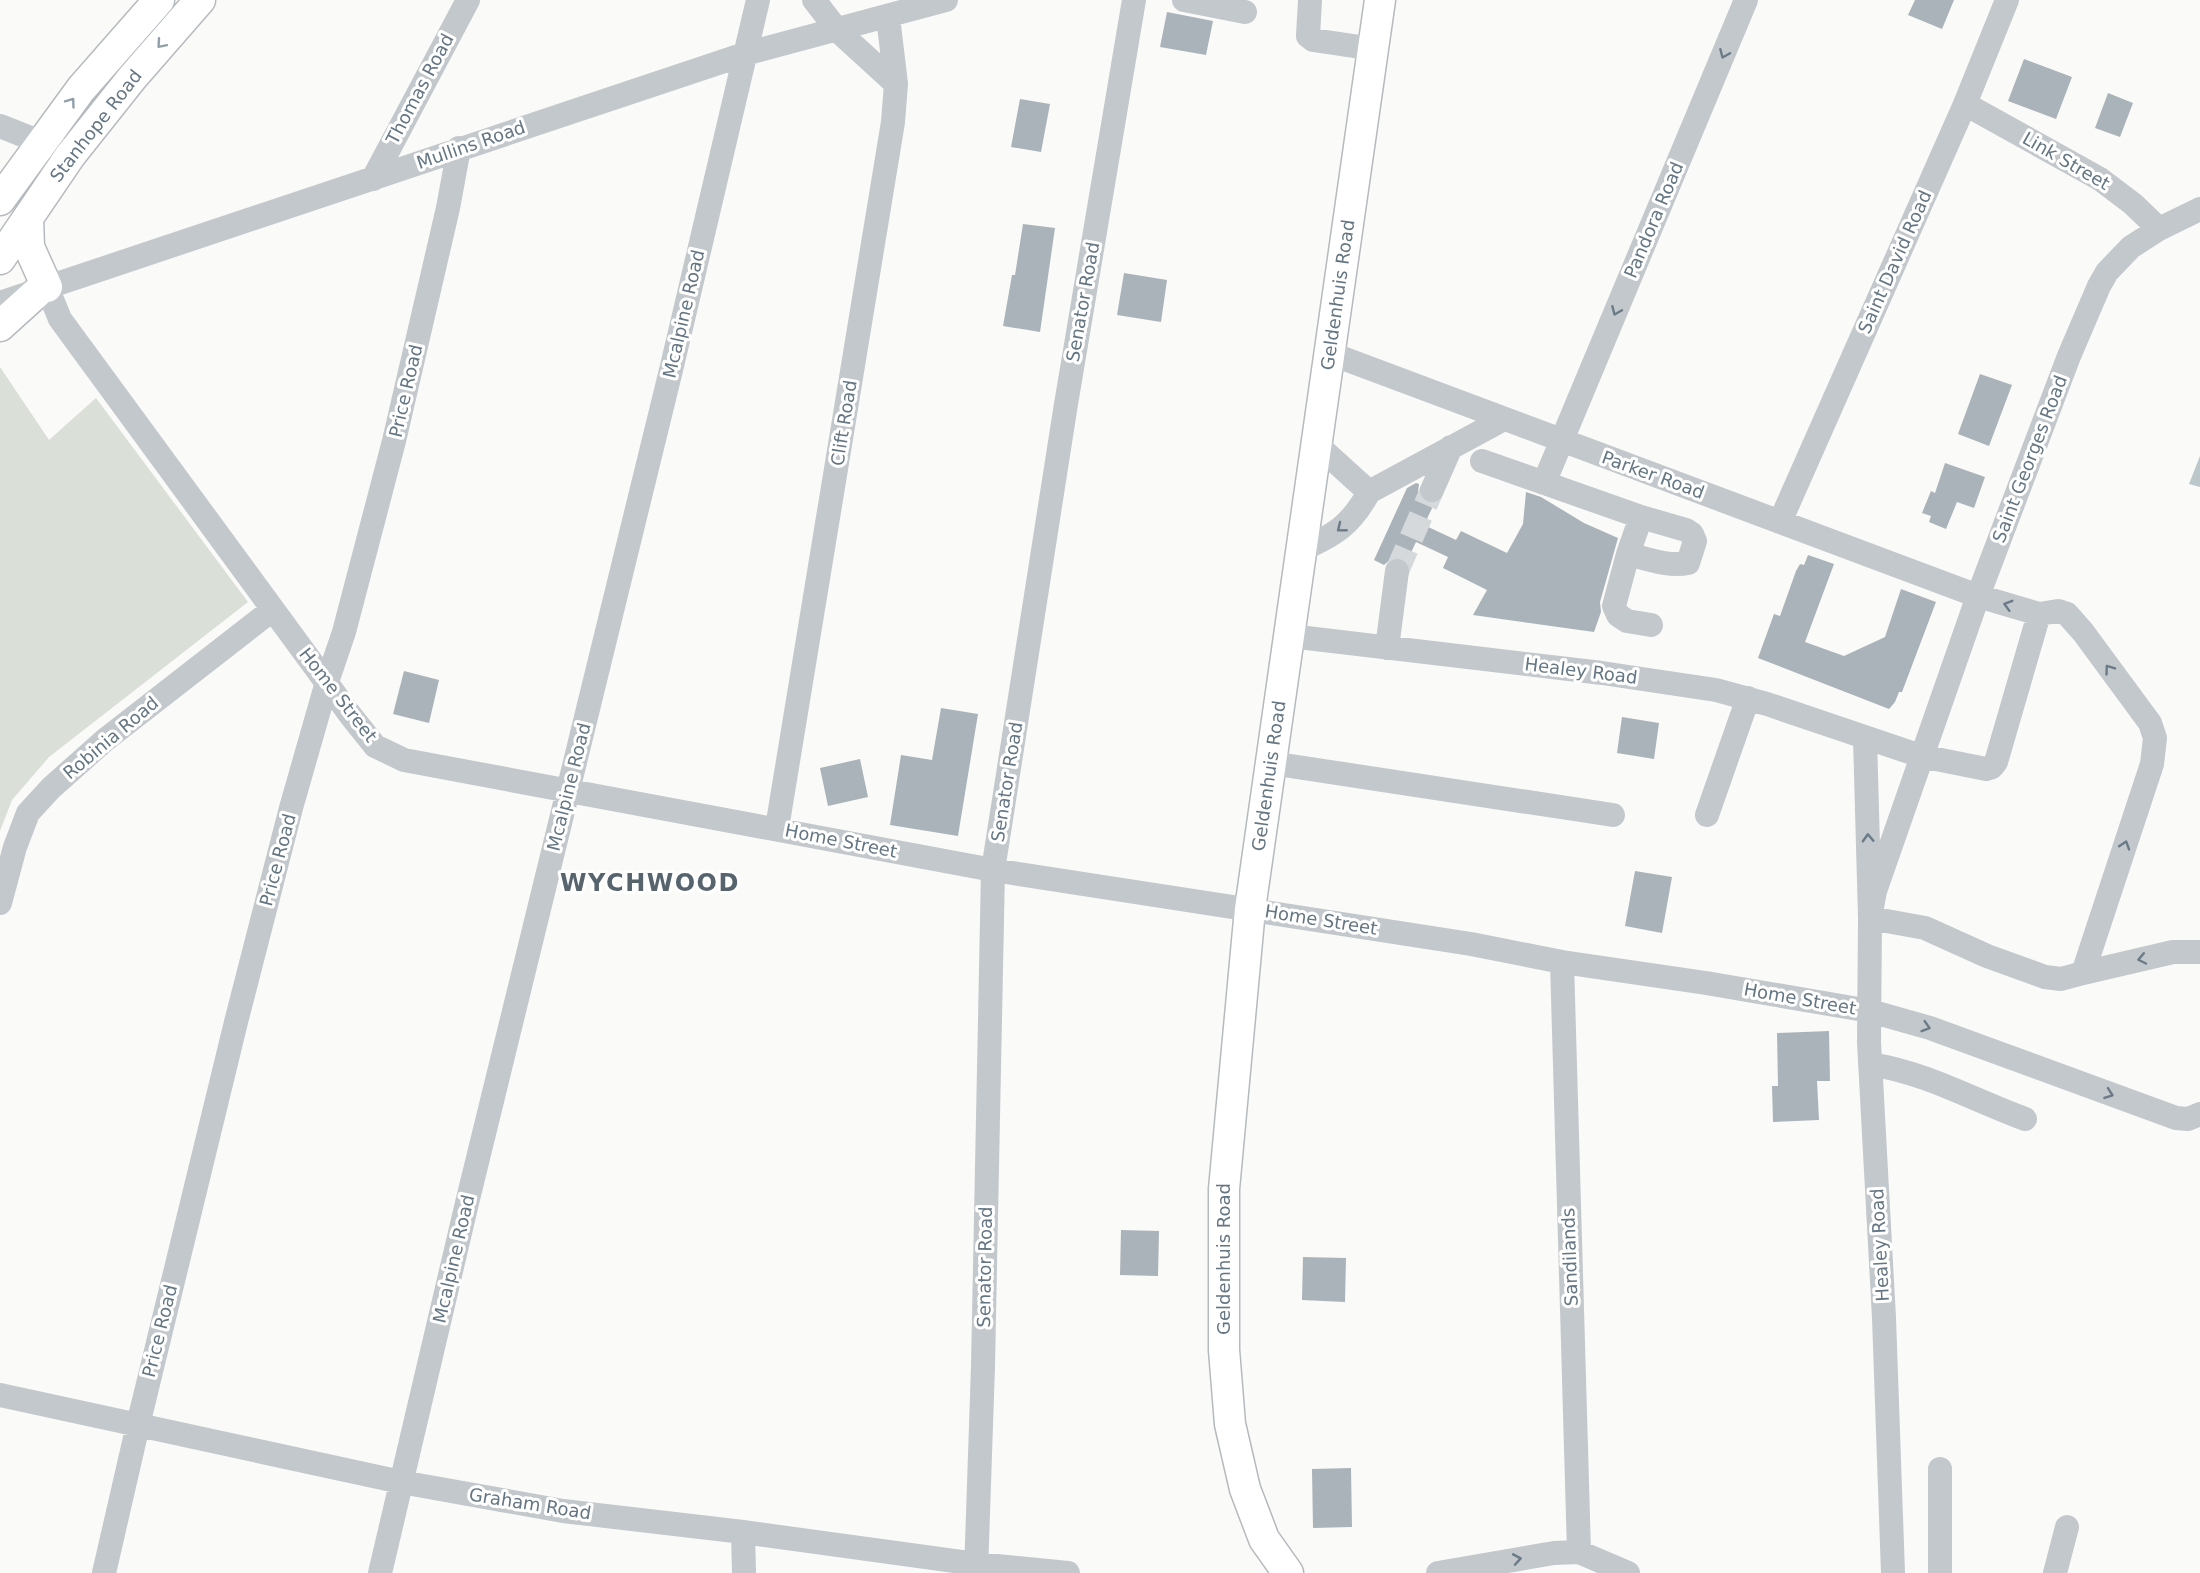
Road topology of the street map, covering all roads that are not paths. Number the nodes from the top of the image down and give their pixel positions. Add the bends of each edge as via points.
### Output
1 (159, 0) edge
2 (200, 0) edge
3 (468, 0) edge
4 (758, 0) edge
5 (814, 0) edge
6 (946, 0) edge
7 (1134, 0) edge
8 (1184, 0) edge
9 (1310, 0) edge
10 (1380, 0) edge
11 (1746, 0) edge
12 (2007, 0) edge
13 (1245, 12) dead end
14 (888, 17) junction
15 (838, 31) junction
16 (1374, 50) junction
17 (745, 54) junction
18 (896, 84) junction
19 (1965, 104) junction
20 (0, 126) edge
21 (42, 142) junction
22 (459, 148) junction
23 (70, 156) junction
24 (373, 179) junction
25 (0, 200) edge
26 (2200, 209) edge
27 (28, 218) junction
28 (2159, 229) junction
29 (0, 259) edge
30 (45, 287) junction
31 (0, 303) edge
32 (0, 326) edge
33 (1329, 353) junction
34 (1504, 419) junction
35 (1562, 441) junction
36 (1316, 444) junction
37 (1451, 447) junction
38 (1482, 461) dead end
39 (1544, 483) junction
40 (1432, 490) tunnel mouth
41 (1369, 492) junction
42 (1641, 517) junction
43 (1780, 522) junction
44 (1301, 550) junction
45 (1628, 554) junction
46 (1397, 571) tunnel mouth
47 (1978, 596) junction
48 (272, 610) junction
49 (2039, 614) junction
50 (1651, 626) dead end
51 (1290, 636) junction
52 (1387, 648) junction
53 (327, 682) junction
54 (1748, 698) junction
55 (1865, 738) junction
56 (1921, 756) junction
57 (1270, 763) junction
58 (567, 792) junction
59 (1707, 814) dead end
60 (1613, 815) dead end
61 (777, 828) junction
62 (993, 870) junction
63 (0, 903) edge
64 (1250, 909) junction
65 (1870, 918) junction
66 (2200, 952) edge
67 (1562, 962) junction
68 (2083, 973) junction
69 (1870, 1011) junction
70 (1870, 1064) junction
71 (2200, 1114) edge
72 (2025, 1119) dead end
73 (0, 1395) edge
74 (138, 1425) junction
75 (1940, 1469) dead end
76 (401, 1482) junction
77 (2067, 1527) dead end
78 (743, 1532) junction
79 (1579, 1552) junction
80 (1273, 1561) edge
81 (976, 1568) edge
82 (104, 1573) edge
83 (380, 1573) edge
84 (744, 1573) edge
85 (1068, 1573) edge
86 (1288, 1573) edge
87 (1438, 1573) edge
88 (1628, 1573) edge
89 (1893, 1573) edge
90 (1940, 1573) edge
91 (2055, 1573) edge

21 -> 1 main road, Stanhope Road via 81,89
2 -> 23 main road, Stanhope Road
3 - 24 street, Thomas Road
4 - 17 street, Mcalpine Road
5 - 15 street
6 - 14 street, Mullins Road
7 - 62 street, Senator Road
8 - 13 street
9 - 16 street via 1307,30 1313,40
10 - 16 main road, Geldenhuis Road
11 -> 35 street, Pandora Road
12 - 19 street, Saint David Road
14 - 15 street, Mullins Road
14 - 18 street, Clift Road
15 - 17 street, Mullins Road
15 - 18 street
16 - 33 main road, Geldenhuis Road
17 - 22 street, Mullins Road
17 - 58 street, Mcalpine Road
18 - 61 street, Clift Road via 893,122
19 - 28 street, Link Street via 2100,179
19 - 43 street, Saint David Road
20 - 21 street
21 - 23 street
21 - 25 main road, Stanhope Road
22 - 24 street, Mullins Road
22 - 53 street, Price Road via 394,441
23 - 27 main road, Stanhope Road
24 - 30 street, Mullins Road
26 - 28 street, Saint Georges Road
27 - 29 main road, Stanhope Road
27 - 30 main road via 29,247
28 - 47 street, Saint Georges Road via 2131,247 2099,286 2064,367
30 - 31 street, Mullins Road
30 - 32 main road
30 - 48 street, Home Street via 60,319
33 - 34 street, Parker Road
33 - 36 main road, Geldenhuis Road
34 - 35 street, Parker Road
34 - 37 street
35 - 39 street, Pandora Road
35 - 43 street, Parker Road
36 - 41 street
36 - 44 main road, Geldenhuis Road
37 - 40 street
37 - 41 street
38 - 39 street
39 - 42 street
41 -> 44 street via 1346,525 1329,538
42 - 45 street
42 - 45 street via 1692,534 1695,541 1688,563 1670,565
43 - 47 street, Parker Road
44 - 51 main road, Geldenhuis Road
45 - 50 street via 1614,606 1627,621
46 - 52 street
49 -> 47 street, Parker Road
47 - 56 street, Saint Georges Road
48 - 53 street, Home Street
48 - 63 street, Robinia Road via 105,740 51,788 28,813
49 - 56 street via 1992,767 1978,769
68 -> 49 street, Parker Road via 2152,764 2155,738 2150,723 2072,619 2058,611
51 - 52 street, Healey Road
51 - 57 main road, Geldenhuis Road
52 - 54 street, Healey Road via 1602,673
53 - 58 street, Home Street via 375,746 389,754
53 - 74 street, Price Road via 242,999
54 - 55 street, Healey Road
54 - 59 street
55 - 56 street, Healey Road
65 -> 55 street, Healey Road
56 - 65 street, Healey Road via 1879,877
57 - 60 street
57 - 64 main road, Geldenhuis Road
58 - 61 street, Home Street
58 - 76 street, Mcalpine Road
61 - 62 street, Home Street
62 - 64 street, Home Street
62 - 81 street, Senator Road
64 - 67 street, Home Street
64 - 80 main road, Geldenhuis Road via 1225,1167 1224,1350 1230,1424 1245,1489
65 - 68 street via 1925,928 2045,977 2061,979
65 - 69 street, Healey Road
66 -> 68 street via 2173,952
67 - 69 street, Home Street
67 - 79 street, Sandilands
69 - 70 street, Healey Road
69 -> 71 street, Home Street via 1930,1028 2176,1118
70 - 72 street via 1929,1079
70 - 89 street, Healey Road
73 - 74 street, Graham Road
74 - 76 street, Graham Road
74 - 82 street, Price Road
75 - 90 street
76 - 78 street, Graham Road via 563,1511
76 - 83 street, Mcalpine Road
77 - 91 street
78 - 81 street, Graham Road
78 - 84 street
87 -> 79 street
79 - 88 street
80 - 86 main road, Geldenhuis Road
81 - 85 street, Graham Road

